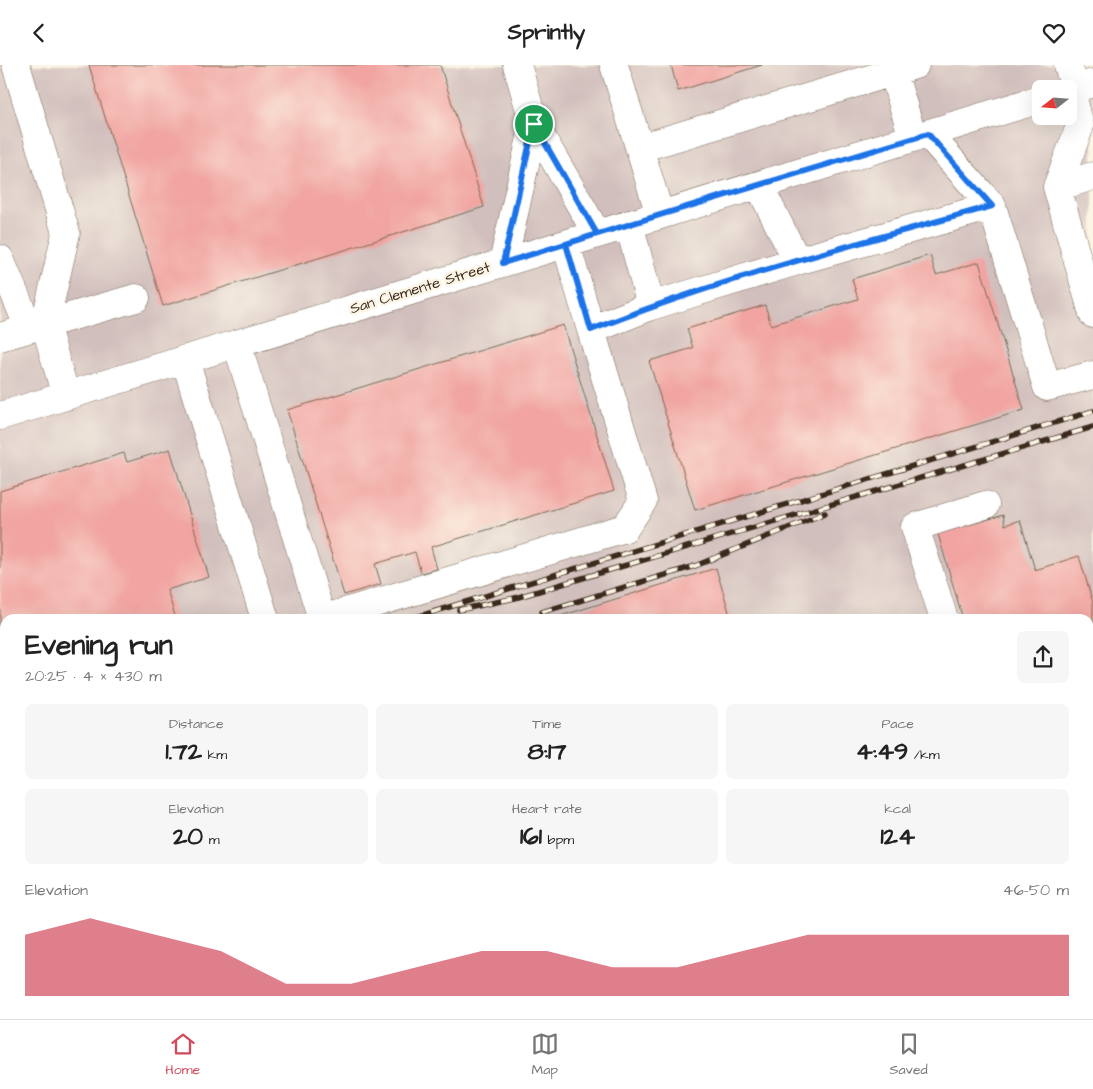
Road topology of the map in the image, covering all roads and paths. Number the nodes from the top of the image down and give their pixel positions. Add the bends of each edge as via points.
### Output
1 (16, 65) edge
2 (517, 65) edge
3 (614, 65) edge
4 (899, 67) edge
5 (1032, 102) edge
6 (1078, 109) edge
7 (534, 124) junction
8 (920, 136) junction
9 (640, 148) junction
10 (1093, 177) edge
11 (759, 185) junction
12 (1057, 187) junction
13 (992, 206) junction
14 (660, 215) junction
15 (629, 224) junction
16 (597, 234) junction
17 (566, 244) junction
18 (0, 259) edge
19 (797, 261) junction
20 (503, 263) junction
21 (136, 298) dead end
22 (651, 306) junction
23 (1093, 314) edge
24 (37, 326) junction
25 (591, 330) junction
26 (0, 337) edge
27 (237, 344) junction
28 (185, 359) junction
29 (1093, 375) edge
30 (66, 396) junction
31 (0, 416) edge
32 (985, 505) dead end
33 (263, 614) edge
34 (320, 614) edge
35 (339, 614) edge
36 (942, 614) edge

1 - 24 street via 66,233
2 - 7 street
3 - 9 street
4 - 8 street
4 - 9 street
5 - 8 street, San Clemente Street
6 - 12 street via 1080,126
7 - 16 street
7 - 20 street
8 - 11 street, San Clemente Street
8 - 13 street
9 - 14 street
10 - 12 street
11 - 14 street, San Clemente Street
11 - 19 street
12 - 23 street
13 - 19 street
13 - 29 street via 1047,387
14 - 15 street, San Clemente Street
15 - 16 street, San Clemente Street
15 - 22 street
16 - 17 street, San Clemente Street
17 - 20 street, San Clemente Street
17 - 25 street
18 - 24 street
19 - 22 street
20 - 27 street, San Clemente Street
21 - 24 street
22 - 25 street
24 - 26 street
24 - 30 street
25 - 35 street via 644,501 625,528
27 - 28 street, San Clemente Street
27 - 34 street
28 - 30 street, San Clemente Street
28 - 33 street
30 - 31 street, San Clemente Street
32 - 36 street via 915,527

